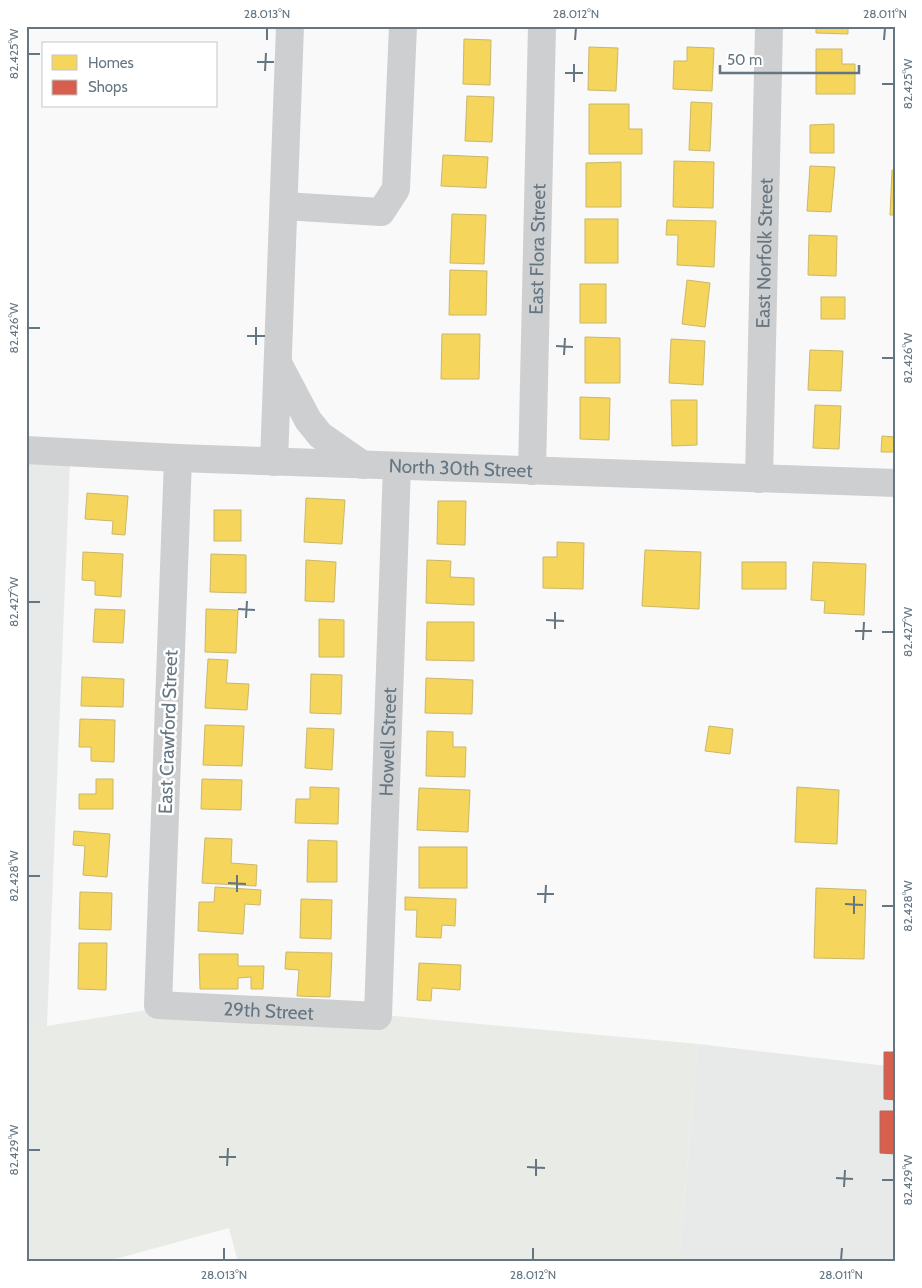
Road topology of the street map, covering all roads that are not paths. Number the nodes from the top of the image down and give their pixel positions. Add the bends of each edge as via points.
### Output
1 (290, 26) edge
2 (402, 26) edge
3 (542, 26) edge
4 (769, 26) edge
5 (284, 206) junction
6 (278, 364) junction
7 (26, 450) edge
8 (178, 458) junction
9 (274, 462) junction
10 (363, 465) junction
11 (397, 466) junction
12 (532, 471) junction
13 (759, 479) junction
14 (896, 483) edge
15 (158, 1006) joint
16 (378, 1016) joint

1 - 5 street
2 - 5 street via 396,189 381,212
3 - 12 street, East Flora Street
4 - 13 street, East Norfolk Street
5 - 6 street
6 - 9 street
6 - 10 street via 308,420 320,435
7 - 8 street, North 30th Street
8 - 9 street, North 30th Street
8 - 15 street, East Crawford Street
9 - 10 street, North 30th Street
10 - 11 street, North 30th Street
11 - 12 street, North 30th Street
11 - 16 street, Howell Street
12 - 13 street, North 30th Street
13 - 14 street, North 30th Street
15 - 16 street, 29th Street

